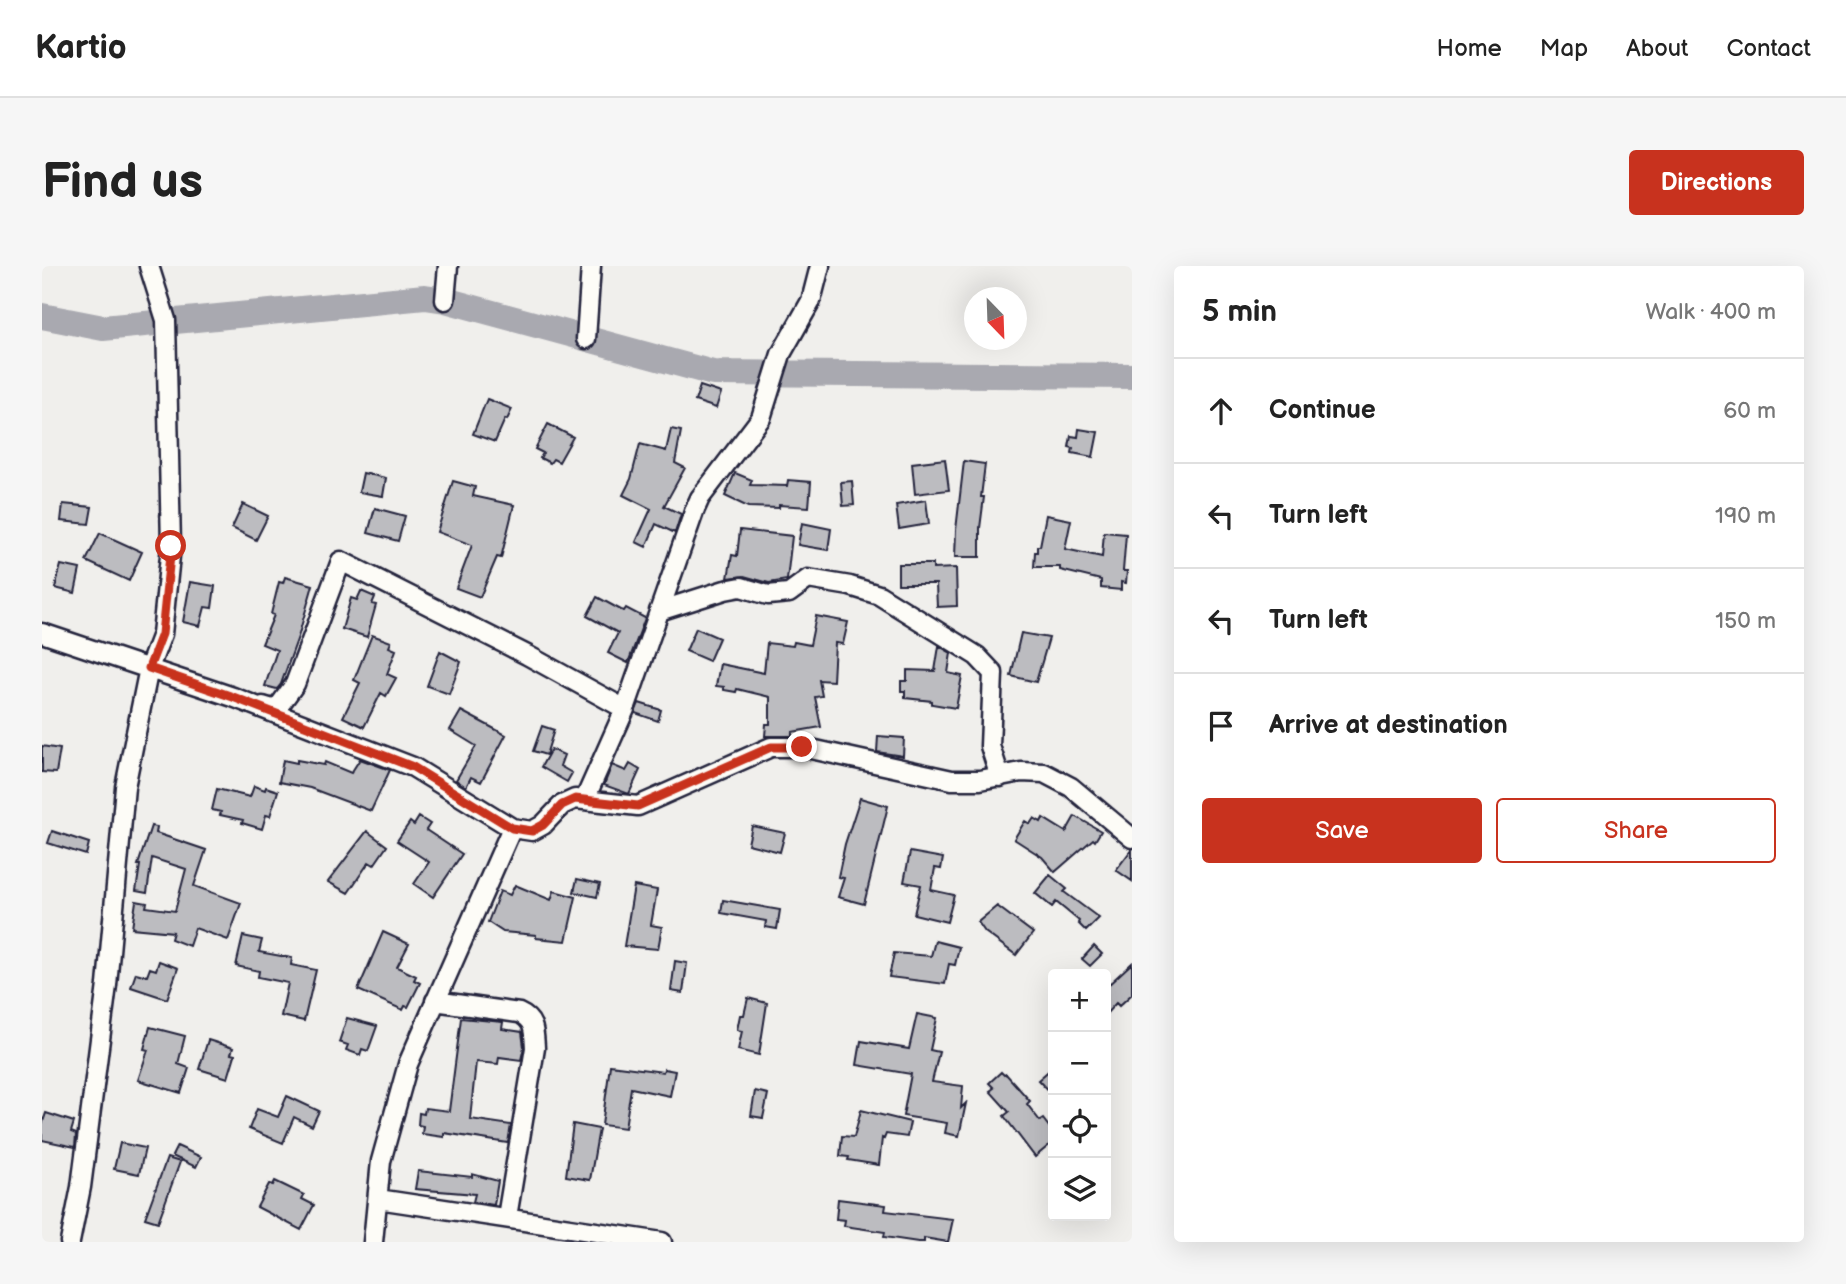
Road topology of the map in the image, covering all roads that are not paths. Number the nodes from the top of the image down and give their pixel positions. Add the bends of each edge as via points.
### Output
1 (149, 266) edge
2 (447, 266) edge
3 (591, 266) edge
4 (820, 266) edge
5 (446, 300) dead end
6 (586, 339) dead end
7 (659, 611) junction
8 (42, 633) edge
9 (149, 668) junction
10 (233, 697) junction
11 (625, 709) junction
12 (1000, 777) junction
13 (585, 799) junction
14 (512, 828) junction
15 (1132, 838) edge
16 (435, 1001) junction
17 (378, 1199) junction
18 (507, 1217) junction
19 (70, 1242) edge
20 (373, 1242) edge
21 (662, 1242) edge

1 - 9 street via 166,320 171,546 162,634
2 - 5 street
3 - 6 street
4 - 7 street via 811,301 781,354 761,418 698,503
7 - 11 street
7 - 12 street via 741,587 768,595 789,593 808,579 879,594 977,656 993,673 990,746
8 - 9 street
9 - 10 street
9 - 19 street via 125,787 105,999 82,1186
10 - 11 street via 276,710 295,684 341,561
10 - 14 street via 413,767
11 - 13 street
12 - 13 street via 952,780 802,747 771,747 638,806
12 - 15 street via 1044,773 1071,787
13 - 14 street via 562,805 532,831
14 - 16 street
16 - 17 street via 408,1064 382,1161
16 - 18 street via 519,1013 534,1027 535,1048
17 - 18 street
17 - 20 street
18 - 21 street

